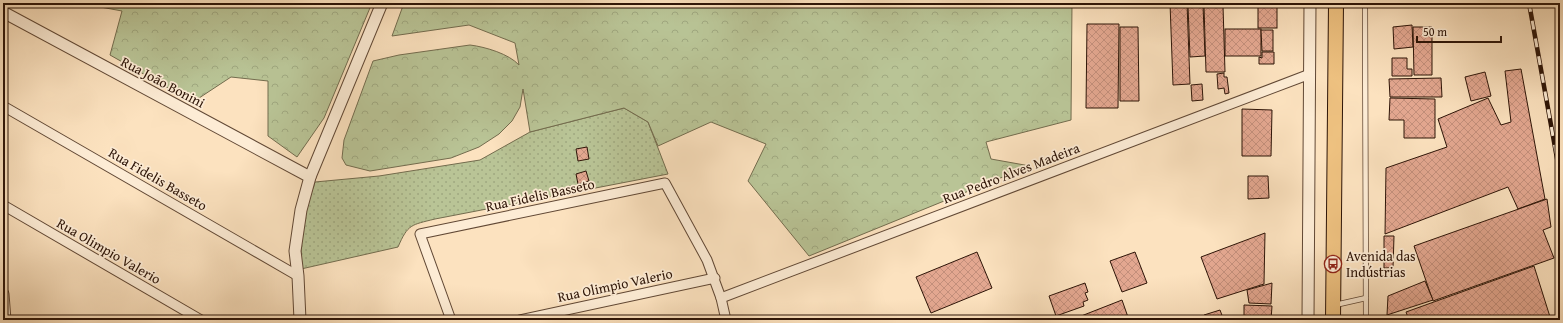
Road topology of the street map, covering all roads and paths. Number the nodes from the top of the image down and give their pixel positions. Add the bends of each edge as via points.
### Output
1 (382, 3) edge
2 (1310, 3) edge
3 (1336, 3) edge
4 (1365, 3) edge
5 (3, 12) edge
6 (1310, 74) junction
7 (3, 106) edge
8 (310, 177) junction
9 (3, 205) edge
10 (298, 276) junction
11 (715, 278) junction
12 (3, 294) edge
13 (721, 298) junction
14 (1366, 298) junction
15 (1333, 305) junction
16 (5, 320) edge
17 (202, 320) edge
18 (300, 320) edge
19 (451, 320) edge
20 (520, 320) edge
21 (726, 320) edge
22 (1308, 320) edge
23 (1333, 320) edge
24 (1366, 320) edge

1 - 8 street
2 - 6 street
3 - 15 main road
4 - 14 lane
5 - 8 street, Rua João Bonini
6 - 13 street, Rua Pedro Alves Madeira
6 - 22 street
7 - 10 street, Rua Fidelis Basseto
8 - 10 street via 301,210 295,251
9 - 17 street, Rua Olimpio Valerio
10 - 18 street
11 - 13 street
11 - 19 street, Rua Fidelis Basseto via 708,260 665,183 420,234
11 - 20 street, Rua Olimpio Valerio
12 - 16 street
13 - 21 street
14 - 15 lane
14 - 24 lane
15 - 23 main road

